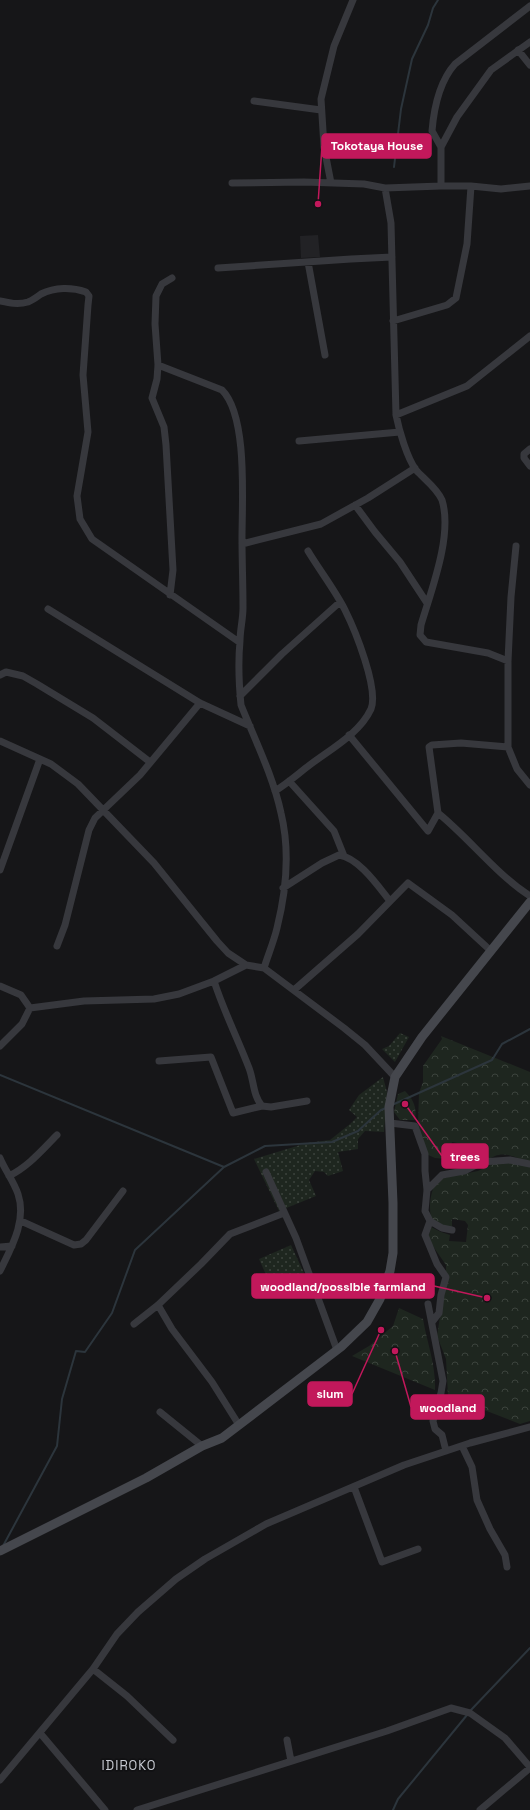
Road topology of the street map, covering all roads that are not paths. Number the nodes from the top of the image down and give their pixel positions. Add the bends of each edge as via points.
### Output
1 (353, 0) edge
2 (530, 6) edge
3 (530, 42) edge
4 (518, 50) junction
5 (530, 65) edge
6 (254, 101) dead end
7 (322, 110) junction
8 (441, 147) junction
9 (331, 182) junction
10 (232, 183) dead end
11 (441, 186) junction
12 (470, 186) junction
13 (530, 186) edge
14 (385, 188) junction
15 (392, 257) junction
16 (308, 262) junction
17 (218, 268) dead end
18 (172, 278) dead end
19 (0, 301) edge
20 (393, 320) junction
21 (530, 336) edge
22 (324, 355) dead end
23 (158, 365) junction
24 (396, 415) junction
25 (400, 432) junction
26 (299, 441) dead end
27 (530, 449) edge
28 (530, 466) edge
29 (415, 468) junction
30 (355, 505) junction
31 (242, 544) junction
32 (516, 546) dead end
33 (308, 551) dead end
34 (170, 595) junction
35 (340, 602) junction
36 (427, 603) junction
37 (48, 609) dead end
38 (239, 642) junction
39 (508, 661) junction
40 (0, 675) edge
41 (240, 696) junction
42 (200, 703) junction
43 (250, 726) junction
44 (349, 735) junction
45 (0, 741) edge
46 (508, 746) junction
47 (40, 759) junction
48 (150, 762) junction
49 (289, 781) junction
50 (530, 785) edge
51 (275, 791) junction
52 (103, 810) junction
53 (438, 813) junction
54 (344, 856) junction
55 (0, 870) edge
56 (283, 888) junction
57 (530, 896) edge
58 (390, 901) junction
59 (530, 902) edge
60 (57, 946) dead end
61 (491, 951) junction
62 (246, 965) junction
63 (264, 968) junction
64 (214, 982) junction
65 (0, 986) edge
66 (294, 990) junction
67 (30, 1008) junction
68 (0, 1046) edge
69 (159, 1062) dead end
70 (395, 1078) junction
71 (307, 1102) dead end
72 (262, 1106) junction
73 (390, 1123) junction
74 (57, 1134) dead end
75 (0, 1158) edge
76 (530, 1164) edge
77 (2, 1168) edge
78 (266, 1172) dead end
79 (9, 1176) junction
80 (427, 1190) junction
81 (123, 1191) dead end
82 (284, 1212) junction
83 (20, 1221) junction
84 (430, 1221) junction
85 (452, 1230) dead end
86 (12, 1246) junction
87 (0, 1247) edge
88 (0, 1271) edge
89 (428, 1304) dead end
90 (158, 1305) junction
91 (432, 1322) junction
92 (134, 1324) dead end
93 (337, 1350) junction
94 (160, 1412) dead end
95 (240, 1425) junction
96 (530, 1427) edge
97 (202, 1446) junction
98 (462, 1446) junction
99 (446, 1451) junction
100 (354, 1487) junction
101 (418, 1549) dead end
102 (0, 1551) edge
103 (507, 1567) dead end
104 (93, 1669) junction
105 (40, 1733) junction
106 (173, 1740) dead end
107 (286, 1740) dead end
108 (291, 1761) junction
109 (530, 1768) edge
110 (0, 1780) edge
111 (105, 1810) edge
112 (137, 1810) edge
113 (480, 1810) edge

1 - 7 street via 334,46 321,99
2 - 8 street via 448,72 438,92 432,131
3 - 4 street
4 - 5 street
4 - 8 street via 491,70 467,102
6 - 7 street
7 - 9 street via 324,147
8 - 11 street
9 - 10 street
9 - 14 street
11 - 12 street
11 - 14 street
12 - 13 street via 501,189
12 - 20 street via 467,244 456,298 447,305
14 - 15 street via 391,223
15 - 16 street
15 - 20 street
16 - 17 street
16 - 22 street
18 - 23 street via 162,284 156,296
19 - 34 street via 15,304 26,302 59,288 86,292 88,305 83,375 88,432 77,496 80,519 92,539
20 - 24 street
21 - 24 street via 467,386
23 - 31 street via 222,390 228,395 239,435
23 - 34 street via 152,398 164,427 166,445 173,570
24 - 25 street
25 - 26 street
25 - 29 street
27 - 28 street via 524,454 524,458
29 - 30 street
29 - 36 street via 442,500 445,521 443,546
30 - 31 street via 321,524
30 - 36 street via 400,562
31 - 38 street via 243,609
32 - 39 street
33 - 35 street
34 - 38 street
35 - 41 street
35 - 44 street via 360,646 373,698 371,708 361,724
36 - 39 street via 420,635 426,642 488,653
37 - 42 street
38 - 41 street
39 - 46 street
40 - 48 street via 6,672 23,676 37,684 93,718
41 - 43 street
42 - 43 street
42 - 48 street
43 - 51 street
44 - 49 street
44 - 53 street via 428,831
45 - 47 street
46 - 50 street via 517,770
46 - 53 street via 461,743 429,747
47 - 52 street via 78,784
47 - 55 street
48 - 52 street
49 - 51 street
49 - 54 street via 334,831
51 - 56 street via 285,834
52 - 60 street via 89,830 65,925
52 - 62 street via 154,864 228,953
53 - 57 street via 508,880
54 - 56 street via 339,855 322,863
54 - 58 street via 368,873
56 - 63 street via 277,928
58 - 61 street via 406,885 411,884 452,914
58 - 66 street via 358,934
59 - 61 main road
61 - 70 main road via 422,1037
62 - 63 street
62 - 64 street
63 - 66 street
64 - 67 street via 179,994 154,999 84,1001
64 - 72 street
65 - 67 street via 21,995
66 - 70 street via 365,1045
67 - 68 street via 22,1024
69 - 72 street via 211,1058 233,1113
70 - 73 main road via 389,1107
71 - 72 street
73 - 80 street via 415,1126 425,1154
73 - 93 main road via 394,1210 390,1271 380,1300 367,1322
74 - 79 street via 27,1166
75 - 77 street
76 - 80 street via 510,1160 482,1162 464,1171 442,1175
77 - 79 street
78 - 82 street
79 - 83 street via 18,1193 21,1206
80 - 84 street via 425,1211
81 - 83 street via 81,1244 74,1245
82 - 90 street via 230,1234
82 - 93 street
83 - 86 street
84 - 85 street
84 - 91 street via 425,1235 437,1264 446,1277 439,1313
86 - 87 street
86 - 88 street
89 - 91 street
90 - 92 street
90 - 95 street
91 - 99 street via 443,1381 433,1421 435,1429 442,1436
93 - 95 main road
94 - 97 street
95 - 97 main road via 222,1438
96 - 98 street
97 - 102 main road via 146,1478
98 - 99 street
98 - 103 street via 472,1467 477,1500 505,1555
99 - 100 street via 404,1465
100 - 101 street via 382,1562
100 - 104 street via 266,1524 176,1579 117,1634
104 - 105 street
104 - 106 street via 127,1696
105 - 110 street
105 - 111 street
107 - 108 street
108 - 109 street via 451,1708 470,1713 505,1738
108 - 112 street
109 - 113 street

